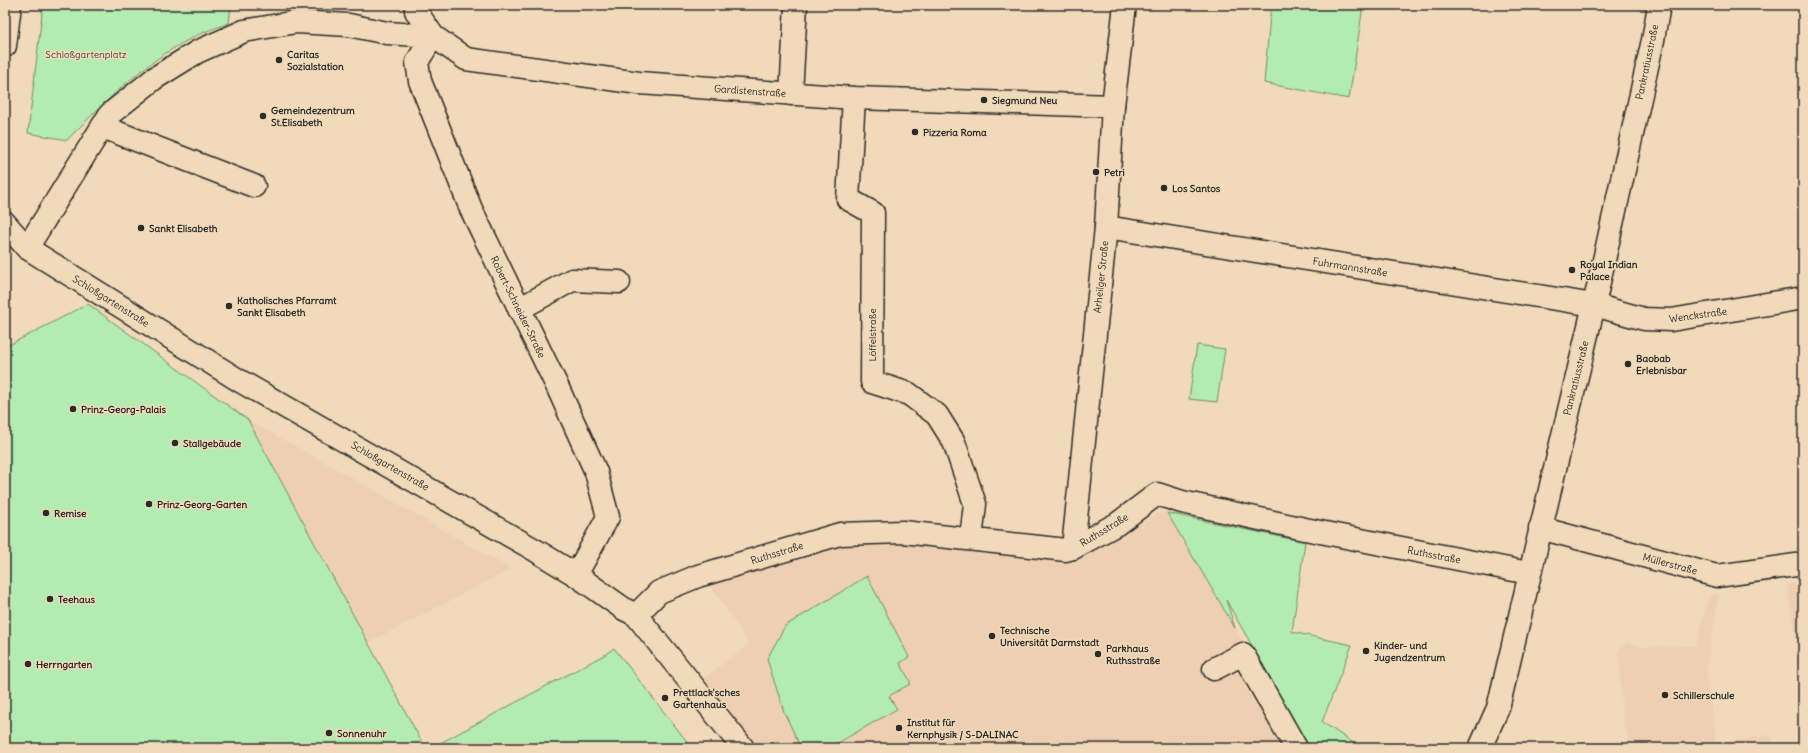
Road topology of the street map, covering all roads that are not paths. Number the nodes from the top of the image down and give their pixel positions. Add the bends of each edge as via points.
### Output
1 (10, 5) edge
2 (416, 5) edge
3 (796, 5) edge
4 (1125, 5) edge
5 (1659, 5) edge
6 (295, 13) edge
7 (433, 36) junction
8 (5, 46) edge
9 (791, 94) junction
10 (854, 98) junction
11 (1113, 106) junction
12 (103, 127) junction
13 (254, 186) dead end
14 (1106, 227) junction
15 (13, 239) edge
16 (619, 282) dead end
17 (1803, 298) edge
18 (1594, 305) junction
19 (519, 308) junction
20 (1540, 528) junction
21 (971, 538) junction
22 (1073, 548) junction
23 (1803, 564) edge
24 (1529, 573) junction
25 (576, 575) junction
26 (636, 615) junction
27 (1214, 669) dead end
28 (744, 748) edge
29 (1296, 748) edge
30 (1480, 748) edge

1 - 8 street
2 - 7 street, Gardistenstraße via 416,11
3 - 9 street
4 - 11 street, Arheilger Straße
5 - 18 street, Pankratiusstraße
6 - 7 street via 387,33
6 - 12 street via 244,31 197,52 155,78 110,114
7 - 9 street, Gardistenstraße via 466,59 639,83
7 - 19 street, Robert-Schneider-Straße via 417,62 420,82 471,208
9 - 10 street, Gardistenstraße
10 - 11 street, Gardistenstraße
10 - 21 street, Löffelstraße via 848,199 873,213 872,382 909,394 937,415 954,442 975,504
11 - 14 street, Arheilger Straße
12 - 13 street
12 - 15 street
14 - 18 street, Fuhrmannstraße
14 - 22 street, Arheilger Straße
15 - 25 street, Schloßgartenstraße via 240,382
16 - 19 street via 572,280
17 - 18 street, Wenckstraße via 1671,320 1644,319
18 - 20 street, Pankratiusstraße
19 - 25 street, Robert-Schneider-Straße via 596,472 608,517
20 - 23 street, Müllerstraße via 1717,576
20 - 24 street, Pankratiusstraße
21 - 22 street, Ruthsstraße via 1066,550
21 - 26 street, Ruthsstraße via 903,532 840,534 691,578 659,592
22 - 24 street, Ruthsstraße via 1117,524 1157,494 1182,502 1305,529
24 - 30 street, Pankratiusstraße via 1498,708
25 - 26 street, Schloßgartenstraße
26 - 28 street, Schloßgartenstraße
27 - 29 street via 1243,654

